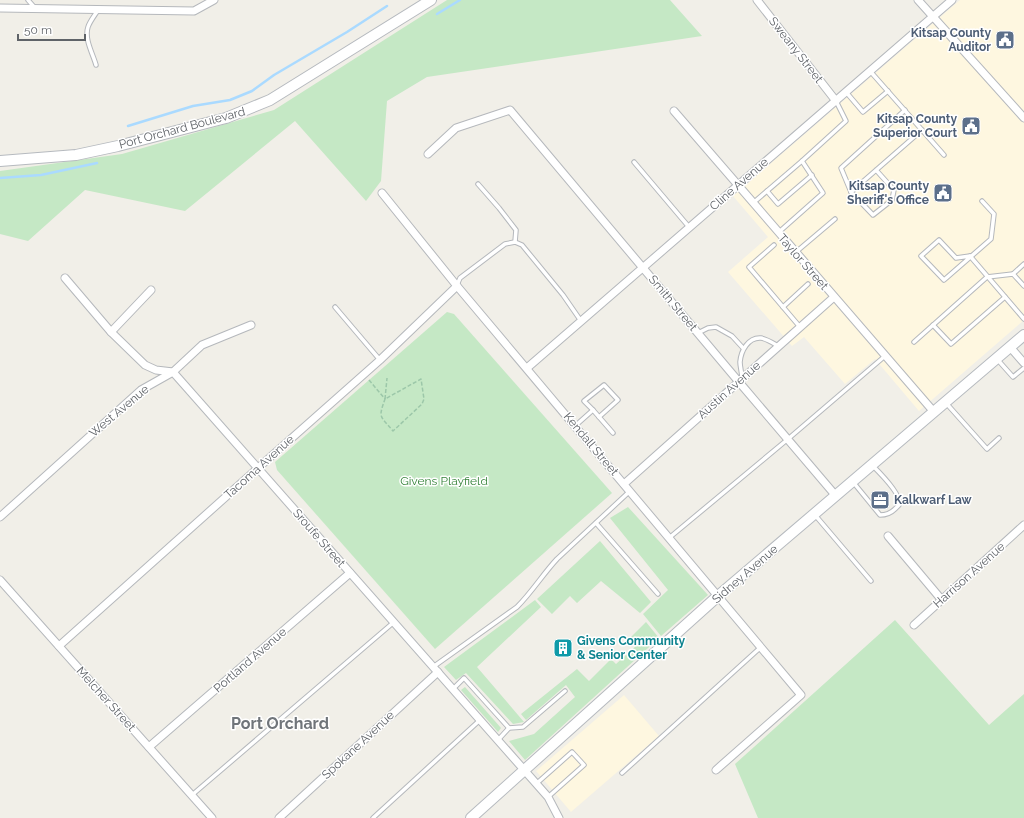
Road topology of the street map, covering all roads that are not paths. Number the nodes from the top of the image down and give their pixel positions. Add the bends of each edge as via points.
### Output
1 (28, 0) edge
2 (214, 0) edge
3 (431, 0) edge
4 (757, 0) edge
5 (918, 0) edge
6 (952, 0) edge
7 (0, 8) edge
8 (36, 8) junction
9 (99, 9) junction
10 (933, 16) junction
11 (96, 65) dead end
12 (870, 71) junction
13 (888, 91) junction
14 (846, 92) junction
15 (836, 101) junction
16 (674, 110) dead end
17 (905, 110) junction
18 (1024, 118) edge
19 (922, 130) junction
20 (428, 154) dead end
21 (944, 155) dead end
22 (0, 161) edge
23 (802, 161) junction
24 (634, 162) dead end
25 (876, 170) junction
26 (812, 175) junction
27 (478, 184) dead end
28 (738, 185) junction
29 (767, 191) junction
30 (851, 192) junction
31 (382, 193) dead end
32 (982, 201) dead end
33 (753, 203) junction
34 (835, 219) dead end
35 (689, 227) junction
36 (778, 232) junction
37 (515, 242) junction
38 (774, 245) dead end
39 (796, 253) junction
40 (970, 256) junction
41 (1024, 264) edge
42 (643, 267) junction
43 (1013, 274) junction
44 (988, 277) junction
45 (65, 278) dead end
46 (808, 284) dead end
47 (457, 286) junction
48 (1024, 286) edge
49 (151, 290) dead end
50 (834, 296) junction
51 (1005, 298) junction
52 (783, 307) junction
53 (335, 308) dead end
54 (1024, 319) edge
55 (581, 321) junction
56 (251, 325) dead end
57 (933, 325) junction
58 (800, 327) junction
59 (111, 332) junction
60 (698, 333) junction
61 (1024, 335) edge
62 (914, 342) dead end
63 (779, 346) junction
64 (1010, 347) junction
65 (744, 348) junction
66 (885, 356) junction
67 (997, 358) junction
68 (380, 360) junction
69 (1024, 363) edge
70 (526, 368) junction
71 (1024, 368) edge
72 (173, 372) junction
73 (740, 380) junction
74 (945, 402) junction
75 (593, 410) junction
76 (934, 412) junction
77 (599, 417) junction
78 (575, 426) junction
79 (613, 433) dead end
80 (1000, 438) dead end
81 (788, 439) junction
82 (872, 465) junction
83 (258, 468) junction
84 (853, 481) junction
85 (624, 484) junction
86 (630, 492) junction
87 (836, 496) junction
88 (815, 514) junction
89 (0, 517) edge
90 (596, 523) junction
91 (1023, 529) edge
92 (888, 536) dead end
93 (670, 538) junction
94 (350, 572) junction
95 (0, 580) edge
96 (871, 581) dead end
97 (658, 594) dead end
98 (718, 596) junction
99 (941, 600) junction
100 (394, 622) junction
101 (914, 625) dead end
102 (59, 646) junction
103 (761, 647) junction
104 (436, 669) junction
105 (452, 689) junction
106 (565, 690) dead end
107 (480, 720) junction
108 (510, 728) junction
109 (498, 740) junction
110 (149, 747) junction
111 (524, 770) junction
112 (716, 770) dead end
113 (622, 773) dead end
114 (536, 784) junction
115 (192, 795) junction
116 (548, 797) junction
117 (212, 818) edge
118 (279, 818) edge
119 (373, 818) edge
120 (471, 818) edge
121 (559, 818) edge

1 - 8 lane
2 - 9 street via 194,10
3 - 22 main road, Port Orchard Boulevard via 270,100 241,113 104,149 61,156
4 - 15 street, Sweany Street
5 - 10 street
6 - 10 street, Cline Avenue
7 - 8 street
8 - 9 street
9 - 11 lane via 87,33
10 - 12 street, Cline Avenue
10 - 18 street
12 - 13 lane
12 - 14 street, Cline Avenue
13 - 14 lane via 863,112
13 - 17 lane
14 - 15 street, Cline Avenue
15 - 23 lane via 846,121
15 - 28 street, Cline Avenue
16 - 28 street, Taylor Street
17 - 19 lane
17 - 30 lane via 842,168
19 - 21 lane
19 - 25 lane
20 - 42 street, Smith Street via 456,128 510,110
23 - 26 lane
23 - 29 lane
24 - 35 lane
25 - 30 lane
25 - 30 lane via 894,190 892,200 872,215
26 - 29 lane via 778,204
26 - 36 lane via 823,193
27 - 37 lane via 516,230
28 - 33 street, Taylor Street
28 - 35 street, Cline Avenue
29 - 33 lane
31 - 47 street, Kendall Street
32 - 40 lane via 994,214 991,239
33 - 36 street, Taylor Street
34 - 39 lane
35 - 42 street, Cline Avenue
36 - 39 street, Taylor Street
37 - 47 lane via 505,244 477,265 460,278
37 - 55 lane via 522,245
38 - 52 lane via 748,268
39 - 50 street, Taylor Street
40 - 40 lane via 956,258 939,240 921,256 944,280
40 - 44 lane
41 - 43 lane
42 - 55 street, Cline Avenue
42 - 60 street, Smith Street
43 - 44 lane
43 - 48 lane
44 - 51 lane
44 - 57 lane
45 - 59 street
46 - 52 lane
47 - 68 street, Tacoma Avenue
47 - 70 street, Kendall Street
49 - 59 street
50 - 58 street, Austin Avenue
50 - 66 street, Taylor Street
51 - 54 lane
51 - 57 lane via 950,344
52 - 58 lane
53 - 68 lane
55 - 70 street, Cline Avenue
56 - 72 street, West Avenue via 202,345
57 - 62 lane
58 - 63 street, Austin Avenue
59 - 72 street via 145,364 156,370
60 - 65 lane via 716,327 732,336
60 - 73 street, Smith Street
61 - 64 main road, Sidney Avenue
63 - 65 lane via 758,338 750,341
63 - 73 street, Austin Avenue
64 - 67 main road, Sidney Avenue
64 - 69 street
65 - 73 lane via 740,361
66 - 76 street, Taylor Street
66 - 81 lane
67 - 71 lane via 1013,377
67 - 74 main road, Sidney Avenue
68 - 83 street, Tacoma Avenue
70 - 78 street, Kendall Street
72 - 83 street, Sroufe Street
72 - 89 street, West Avenue via 141,390
73 - 81 street, Smith Street
73 - 85 street, Austin Avenue
74 - 76 main road, Sidney Avenue
74 - 80 lane via 987,448
75 - 77 lane
75 - 77 lane via 584,401 604,385 618,400
75 - 78 lane
76 - 82 main road, Sidney Avenue
77 - 79 lane
78 - 85 street, Kendall Street
81 - 87 street, Smith Street
81 - 93 lane
82 - 84 main road, Sidney Avenue
82 - 84 lane via 900,501 892,512 880,515
83 - 94 street, Sroufe Street
83 - 102 street, Tacoma Avenue
84 - 87 main road, Sidney Avenue
85 - 86 street, Kendall Street
86 - 90 lane
86 - 93 street, Kendall Street
87 - 88 main road, Sidney Avenue
88 - 96 lane
88 - 98 main road, Sidney Avenue
90 - 97 lane
90 - 104 lane via 547,569 526,599
91 - 99 street, Harrison Avenue
92 - 99 street
93 - 98 street, Kendall Street
94 - 100 street, Sroufe Street
94 - 110 street, Portland Avenue
95 - 102 street, Melcher Street
98 - 103 street, Kendall Street
98 - 111 main road, Sidney Avenue
99 - 101 street, Harrison Avenue
100 - 104 street, Sroufe Street
100 - 115 lane
102 - 110 street, Melcher Street
103 - 112 street, Kendall Street via 801,695
103 - 113 lane
104 - 105 street, Sroufe Street
104 - 118 street, Spokane Avenue
105 - 107 street, Sroufe Street
105 - 108 lane via 464,678
106 - 108 lane via 523,727
107 - 109 street, Sroufe Street
107 - 119 lane
108 - 109 lane
109 - 111 street, Sroufe Street
110 - 115 street, Melcher Street
111 - 114 street, Sroufe Street
111 - 120 main road, Sidney Avenue
114 - 116 street, Sroufe Street
114 - 116 lane via 572,752 584,765
115 - 117 street, Melcher Street
116 - 121 street, Sroufe Street

